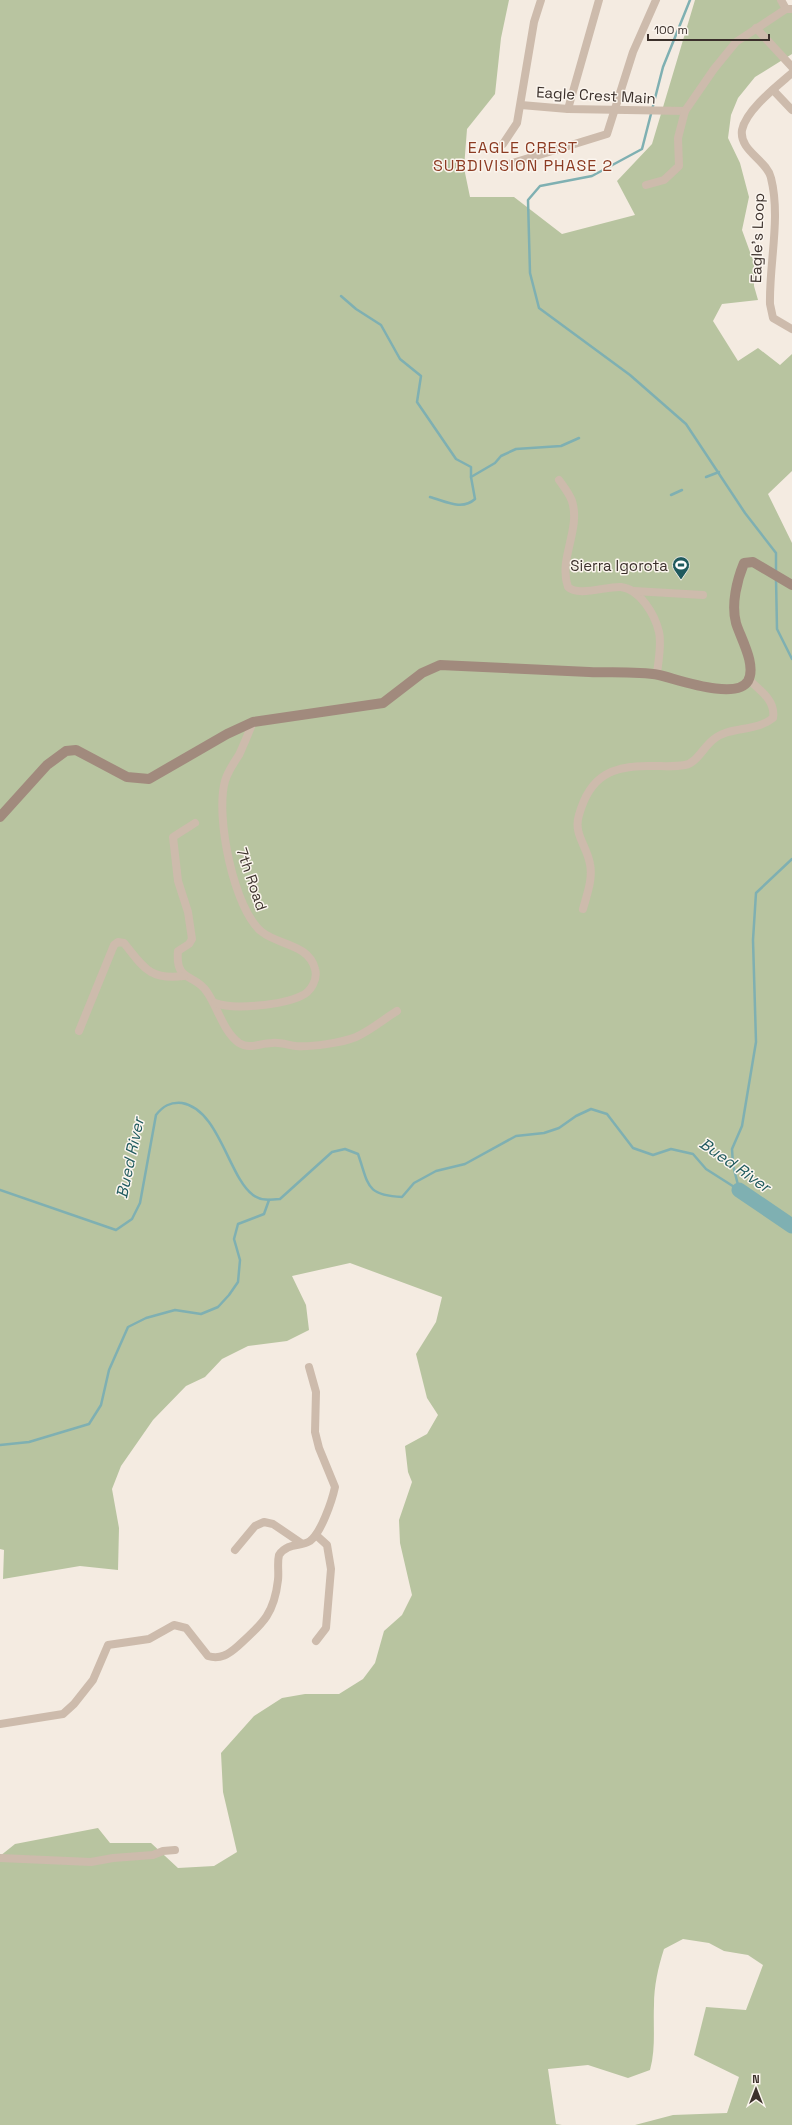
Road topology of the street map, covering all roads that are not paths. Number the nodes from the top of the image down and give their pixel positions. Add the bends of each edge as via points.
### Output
1 (541, 0) edge
2 (599, 0) edge
3 (656, 0) edge
4 (781, 0) edge
5 (789, 9) edge
6 (756, 28) junction
7 (792, 67) edge
8 (792, 73) edge
9 (773, 90) junction
10 (521, 105) junction
11 (568, 109) junction
12 (616, 110) junction
13 (792, 110) edge
14 (685, 111) junction
15 (503, 144) dead end
16 (503, 166) dead end
17 (646, 185) dead end
18 (792, 329) edge
19 (559, 480) dead end
20 (789, 583) edge
21 (634, 591) junction
22 (703, 595) dead end
23 (657, 675) junction
24 (749, 680) junction
25 (253, 722) junction
26 (0, 817) edge
27 (195, 823) dead end
28 (583, 909) dead end
29 (184, 976) junction
30 (215, 1003) junction
31 (397, 1011) dead end
32 (79, 1031) dead end
33 (309, 1367) dead end
34 (316, 1535) junction
35 (300, 1543) junction
36 (235, 1550) dead end
37 (316, 1641) dead end
38 (0, 1724) edge
39 (175, 1850) dead end
40 (0, 1858) edge

1 - 10 street via 534,22
2 - 11 street
3 - 12 street via 633,52
4 - 5 street
5 - 6 street
6 - 7 street
6 - 14 street via 736,42
8 - 9 street, Eagle's Loop
9 - 13 street
9 - 18 street, Eagle's Loop via 746,119 742,137 771,176 774,198 770,308 773,318
10 - 11 street, Eagle Crest Main
10 - 15 street via 517,123
11 - 12 street, Eagle Crest Main
12 - 14 street, Eagle Crest Main
12 - 16 street via 607,134
14 - 17 street via 678,138 679,166 664,180
19 - 21 street via 568,493 574,511 566,563 568,587 576,591 622,587
20 - 24 main road via 753,562 744,563 734,606 736,622 748,652
21 - 22 street
21 - 23 street via 652,616 659,632
23 - 24 main road via 711,688 733,690 744,686
23 - 25 main road via 440,665 422,673 383,703
24 - 28 street via 771,702 773,718 766,724 721,735 690,764 626,766 616,768 598,779 584,800 577,822 578,834 590,862 591,873
25 - 26 main road via 149,779 127,777 76,750 66,751 47,766
25 - 30 street, 7th Road via 224,782 222,821 228,856 254,925 264,934 290,944 304,953 315,970 315,981 302,996 291,1000 228,1006
27 - 29 street via 173,837 178,881 188,912 192,939 178,952 178,963
29 - 30 street via 201,985
29 - 32 street via 163,976 146,970 124,943 118,942 114,945
30 - 31 street via 231,1034 241,1044 251,1046 272,1043 306,1046 340,1041 356,1037
33 - 34 street via 316,1392 315,1432 323,1461 335,1486
34 - 35 street via 309,1542
34 - 37 street via 327,1545 331,1570 326,1628
35 - 36 street via 273,1524 264,1522 255,1526
35 - 38 street via 279,1555 278,1581 273,1604 264,1622 223,1657 208,1656 186,1628 174,1625 149,1639 113,1643 105,1648 92,1680 63,1714
39 - 40 street via 91,1862

